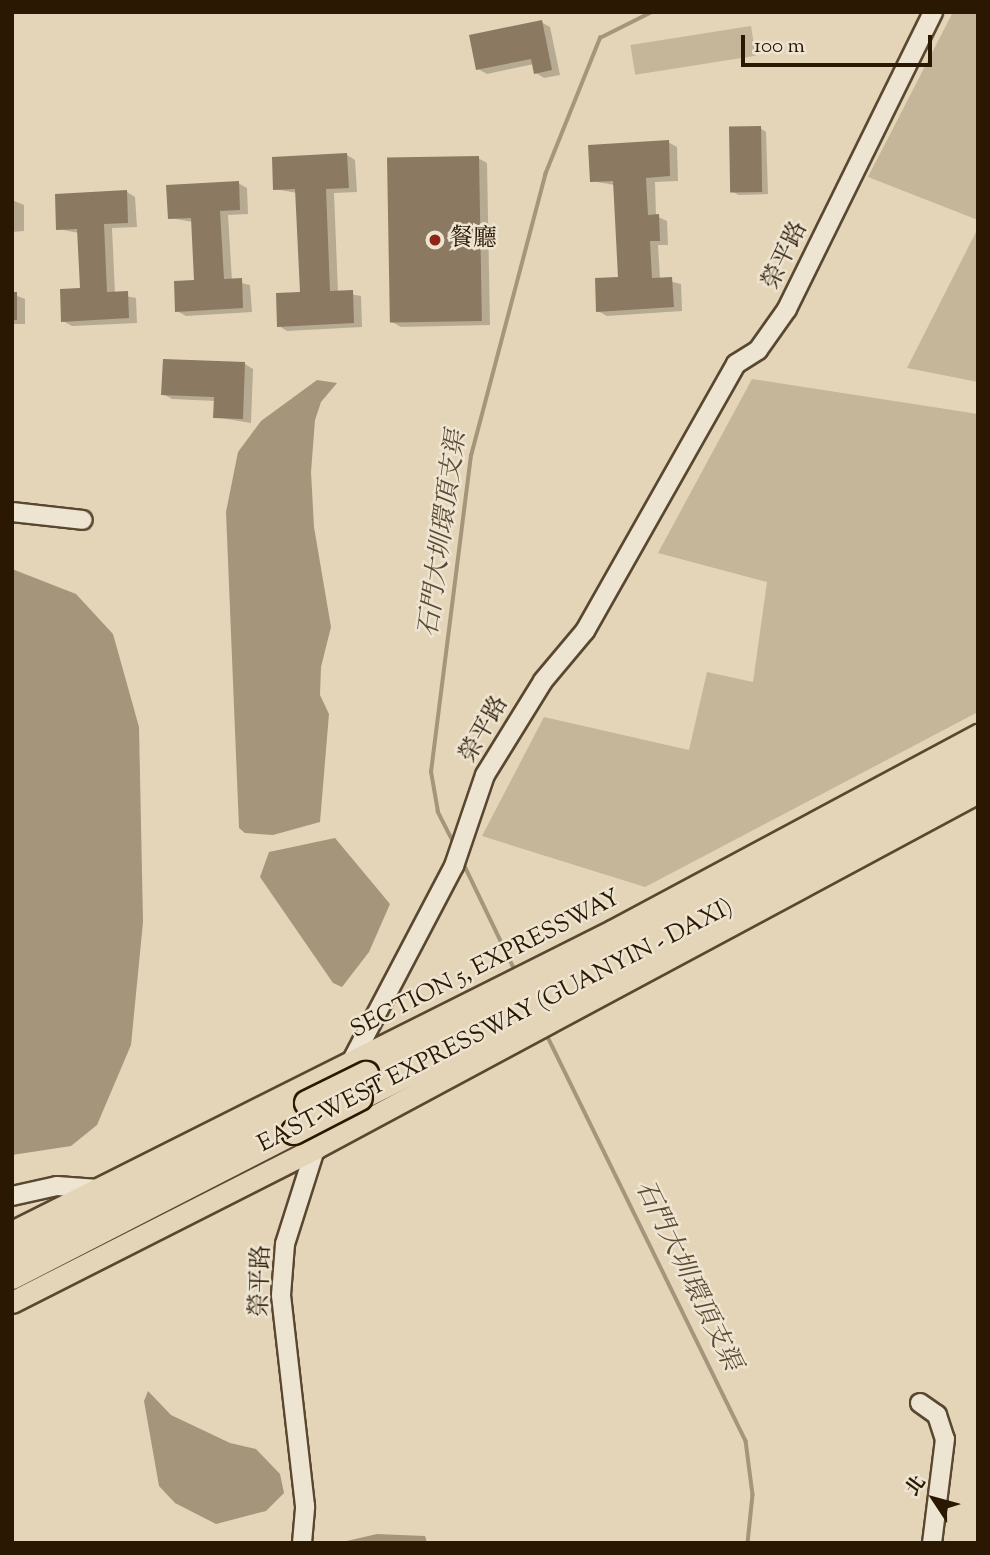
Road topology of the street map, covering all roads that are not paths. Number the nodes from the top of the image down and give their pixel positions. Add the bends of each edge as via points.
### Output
1 (933, 12) edge
2 (12, 512) edge
3 (83, 520) dead end
4 (978, 735) edge
5 (978, 754) edge
6 (978, 773) edge
7 (978, 792) edge
8 (531, 1001) junction
9 (358, 1069) junction
10 (315, 1148) junction
11 (98, 1189) junction
12 (12, 1196) edge
13 (12, 1232) edge
14 (12, 1252) edge
15 (12, 1277) edge
16 (12, 1302) edge
17 (920, 1403) dead end
18 (302, 1543) edge
19 (932, 1543) edge

1 - 9 street, 榮平路 via 787,309 758,350 736,363 585,631 543,681 485,775 457,858
2 - 3 street
4 - 9 main road, SECTION 5, EXPRESSWAY
5 - 8 highway, EAST-WEST EXPRESSWAY (GUANYIN - DAXI)
6 - 8 highway, EAST-WEST EXPRESSWAY (GUANYIN - DAXI)
7 - 10 main road
8 - 9 highway, EAST-WEST EXPRESSWAY (GUANYIN - DAXI)
8 - 15 highway, EAST-WEST EXPRESSWAY (GUANYIN - DAXI), bridge via 360,1098
9 - 10 street, 榮平路
9 - 11 main road, SECTION 5, EXPRESSWAY
9 - 14 highway, EAST-WEST EXPRESSWAY (GUANYIN - DAXI), bridge
10 - 16 main road
10 - 18 street, 榮平路 via 285,1244 281,1295 305,1506
11 - 12 street via 57,1186
11 - 13 main road, SECTION 5, EXPRESSWAY
17 - 19 street via 937,1415 945,1439

